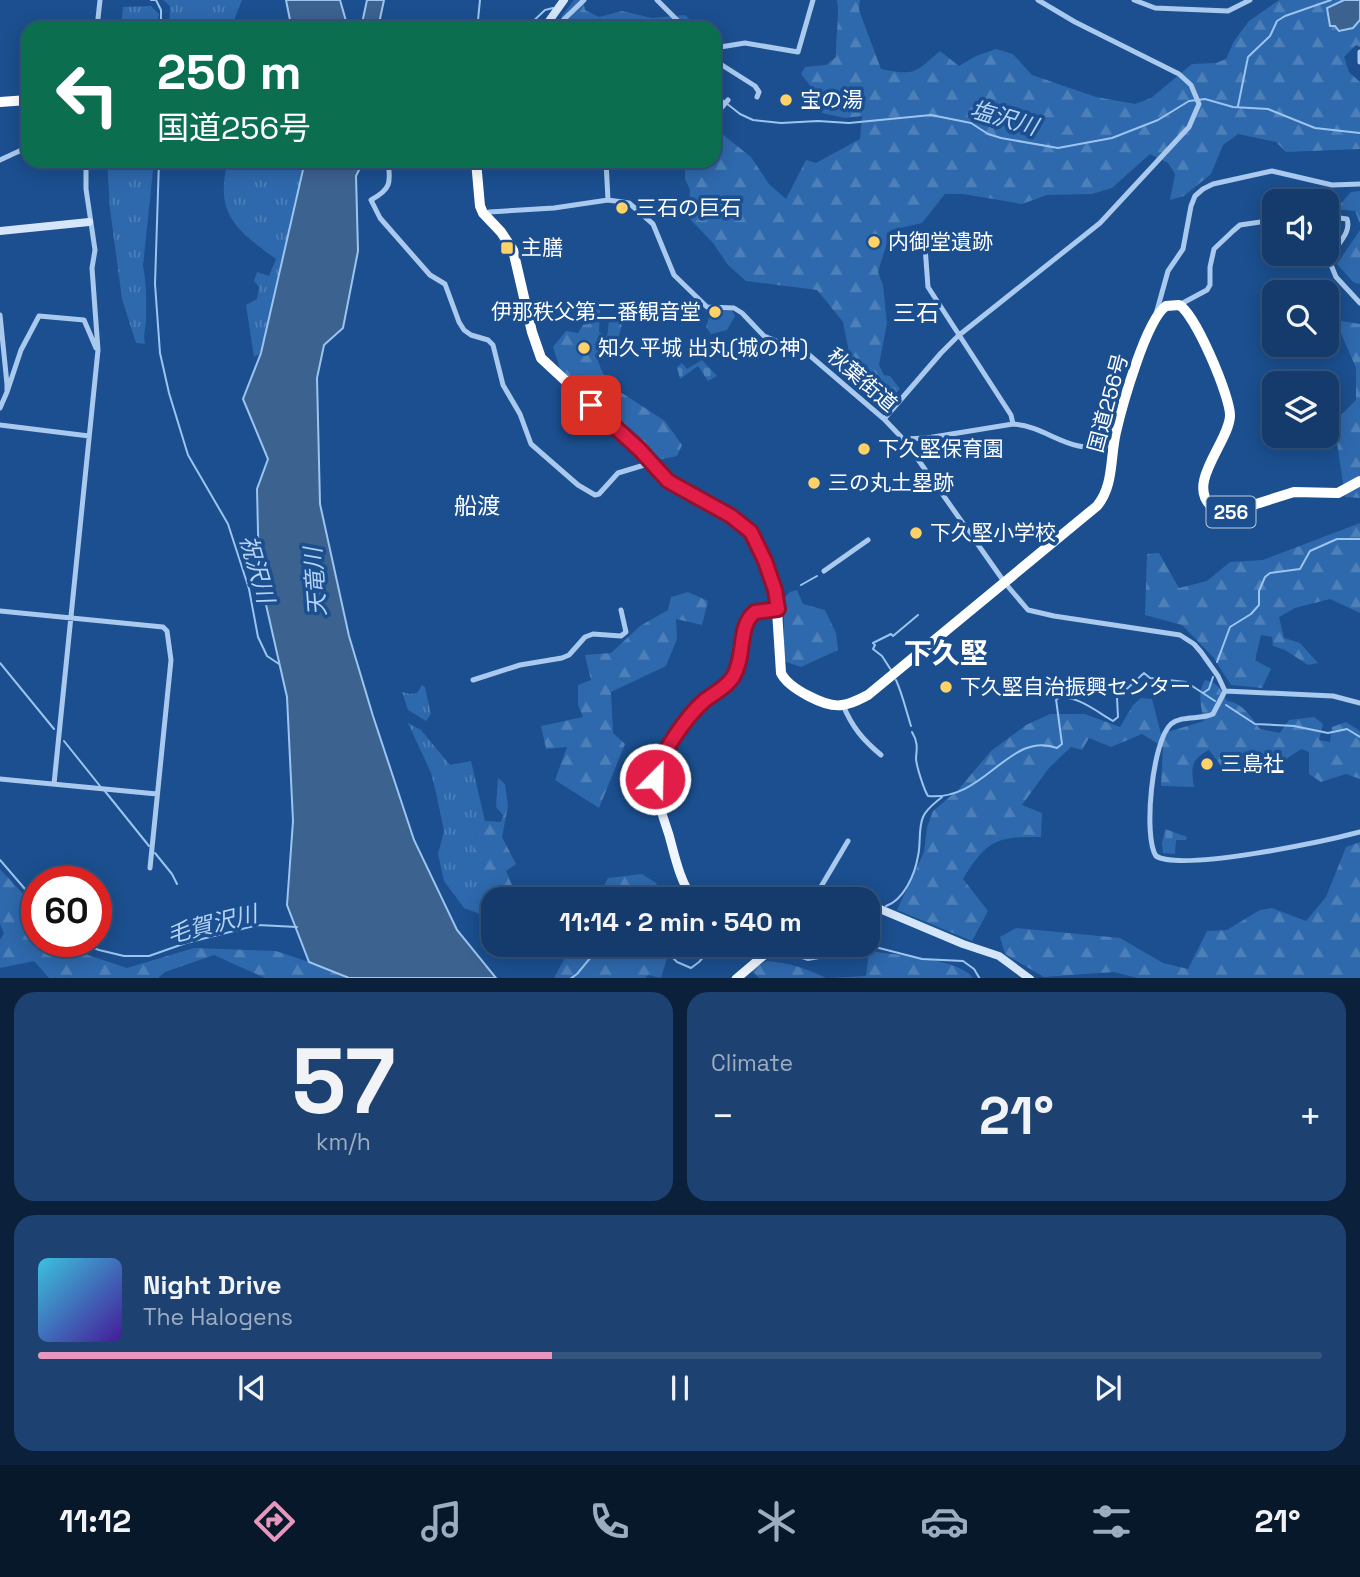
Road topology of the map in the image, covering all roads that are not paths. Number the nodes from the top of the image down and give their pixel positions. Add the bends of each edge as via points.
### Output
1 (100, 0) edge
2 (564, 0) edge
3 (584, 0) edge
4 (657, 0) edge
5 (813, 0) edge
6 (1038, 0) edge
7 (1134, 0) edge
8 (1250, 0) edge
9 (98, 21) edge
10 (549, 21) edge
11 (562, 21) edge
12 (678, 21) edge
13 (721, 47) edge
14 (1360, 52) edge
15 (1360, 62) edge
16 (721, 64) edge
17 (757, 97) dead end
18 (21, 100) edge
19 (728, 100) dead end
20 (0, 102) edge
21 (721, 106) edge
22 (21, 150) edge
23 (0, 160) edge
24 (86, 168) edge
25 (389, 168) edge
26 (476, 168) edge
27 (606, 168) edge
28 (1360, 184) edge
29 (608, 200) junction
30 (485, 215) junction
31 (1339, 218) edge
32 (89, 222) junction
33 (1262, 222) edge
34 (0, 231) edge
35 (924, 233) dead end
36 (1339, 242) edge
37 (1331, 266) edge
38 (1360, 303) edge
39 (1179, 305) junction
40 (0, 314) edge
41 (1155, 317) junction
42 (958, 336) junction
43 (98, 350) junction
44 (7, 392) junction
45 (0, 408) edge
46 (884, 419) junction
47 (1013, 424) junction
48 (0, 425) edge
49 (89, 436) junction
50 (904, 439) junction
51 (1114, 444) junction
52 (651, 463) junction
53 (1360, 481) edge
54 (868, 540) dead end
55 (824, 570) dead end
56 (1005, 583) junction
57 (778, 609) junction
58 (621, 610) dead end
59 (0, 611) edge
60 (70, 617) junction
61 (473, 680) dead end
62 (1225, 691) junction
63 (1360, 703) edge
64 (843, 705) junction
65 (881, 755) dead end
66 (0, 779) edge
67 (54, 784) junction
68 (157, 794) junction
69 (643, 794) dead end
70 (662, 812) junction
71 (1360, 832) edge
72 (848, 841) dead end
73 (150, 868) dead end
74 (686, 887) edge
75 (820, 887) edge
76 (880, 909) edge
77 (761, 957) edge
78 (736, 978) edge
79 (1030, 978) edge

1 - 9 street
2 - 10 main road
3 - 11 street
4 - 12 street
5 - 13 street via 798,52 745,43
6 - 42 street via 1179,74 1188,80 1199,104 1189,127 1100,223
7 - 8 street via 1155,8 1228,11
14 - 15 street
16 - 17 street via 755,86
18 - 20 highway
19 - 21 street
22 - 23 street
24 - 32 street
25 - 52 street via 389,186 371,200 380,218 430,275 445,284 464,330 493,345 503,385 538,452 595,495 618,473
26 - 30 highway via 479,203
27 - 29 street
28 - 41 street via 1332,185 1272,172 1203,189 1191,206 1183,249 1168,271
29 - 30 street, 秋葉街道
29 - 46 street, 秋葉街道 via 629,203 647,217 674,275 707,307 743,313 765,336 808,355
30 - 52 highway via 513,250 541,358
31 - 36 street via 1347,219 1349,225
32 - 34 main road
32 - 43 street via 95,250 92,268
33 - 39 street via 1240,225 1214,249 1207,290
35 - 42 street via 928,287
37 - 38 street
39 - 41 highway via 1166,306
39 - 53 highway, 256 via 1208,351 1230,411 1203,484 1213,508 1231,512 1304,490 1338,493
40 - 44 street
41 - 51 highway, 国道256号
42 - 46 street
42 - 47 street
43 - 44 street via 84,320 39,316
43 - 49 street
44 - 45 street
46 - 50 street, 秋葉街道
47 - 50 street, 秋葉街道
47 - 51 street, 秋葉街道 via 1077,446
48 - 49 street
49 - 60 street
50 - 56 street
51 - 56 highway, 国道256号 via 1101,501
52 - 57 highway via 677,488 731,516 751,532 765,561
54 - 55 street
56 - 62 street via 1032,612 1180,635 1201,652
56 - 64 highway, 国道256号 via 877,688
57 - 64 highway via 782,677 823,702
57 - 70 main road via 762,609 750,616 741,660 732,678 699,706 665,752 655,779
58 - 61 street via 626,632 621,636 593,634 562,658
59 - 60 street
60 - 67 street
60 - 68 street via 167,631 171,660
62 - 63 street via 1333,696
62 - 71 street via 1213,714 1175,722 1162,739 1152,774 1151,839 1156,856 1173,862 1199,860 1309,845
64 - 65 street via 850,723
66 - 67 street
67 - 68 street
68 - 73 street
69 - 70 street
70 - 74 main road
72 - 75 street
76 - 79 main road via 999,956
77 - 78 main road

